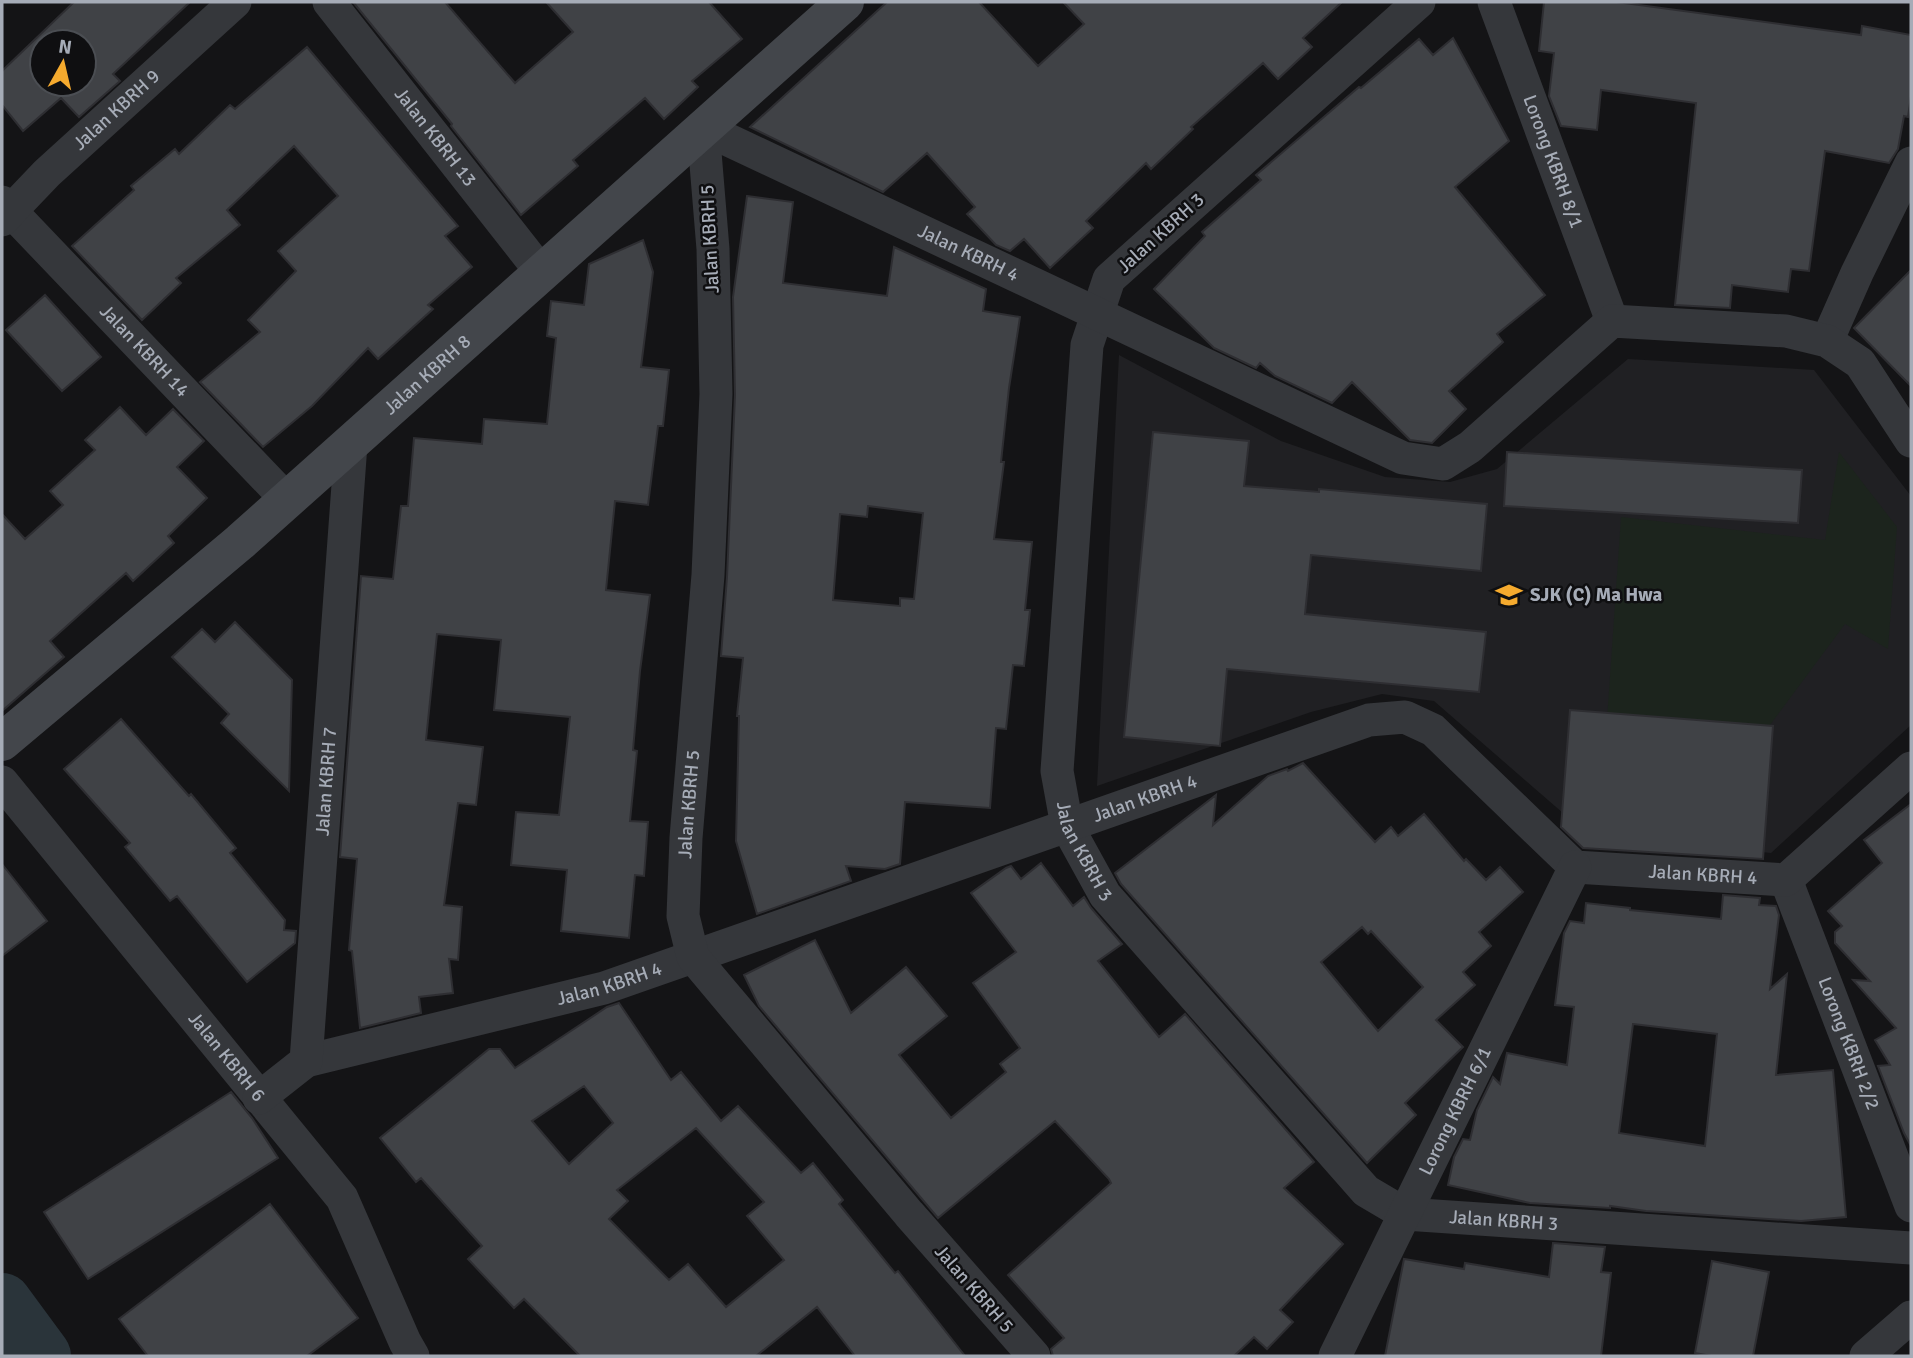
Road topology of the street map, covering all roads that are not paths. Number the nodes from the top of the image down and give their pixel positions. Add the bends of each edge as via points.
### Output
1 (235, 2) edge
2 (329, 2) edge
3 (1419, 2) edge
4 (1494, 2) edge
5 (830, 6) edge
6 (703, 128) junction
7 (1911, 163) edge
8 (5, 211) edge
9 (542, 273) junction
10 (1098, 313) junction
11 (1612, 321) junction
12 (1827, 341) junction
13 (1911, 441) edge
14 (351, 444) junction
15 (287, 500) junction
16 (2, 742) edge
17 (1911, 768) edge
18 (2, 782) edge
19 (1067, 825) junction
20 (1575, 867) junction
21 (1786, 880) junction
22 (693, 957) junction
23 (306, 1060) junction
24 (260, 1098) junction
25 (1911, 1206) edge
26 (1405, 1214) junction
27 (1911, 1248) edge
28 (1911, 1317) edge
29 (413, 1356) edge
30 (1034, 1356) edge
31 (1335, 1356) edge
32 (1866, 1356) edge

1 - 8 street, Jalan KBRH 9
2 - 9 street, Jalan KBRH 13
3 - 10 street, Jalan KBRH 3 via 1110,279
4 - 11 street, Lorong KBRH 8/1
5 - 6 street, Jalan KBRH 8
6 - 9 street, Jalan KBRH 8
6 - 10 street, Jalan KBRH 4
6 - 22 street, Jalan KBRH 5 via 713,249 716,394 708,575 686,838 683,916
7 - 12 street
8 - 15 street, Jalan KBRH 14
9 - 14 street, Jalan KBRH 8
10 - 11 street, Jalan KBRH 4 via 1403,458 1443,464 1470,447
10 - 19 street, Jalan KBRH 3 via 1087,345 1062,687 1057,771
11 - 12 street via 1786,331
12 - 13 street via 1860,363
14 - 15 street, Jalan KBRH 8
14 - 23 street, Jalan KBRH 7
15 - 16 street, Jalan KBRH 8
17 - 21 street, Jalan KBRH 4
18 - 24 street, Jalan KBRH 6
19 - 20 street, Jalan KBRH 4 via 1368,720 1405,717 1433,730
19 - 22 street, Jalan KBRH 4
19 - 26 street, Jalan KBRH 3 via 1105,895 1366,1191
20 - 21 street, Jalan KBRH 4
20 - 26 street, Lorong KBRH 6/1
21 - 25 street, Lorong KBRH 2/2
22 - 23 street, Jalan KBRH 4 via 604,988
22 - 30 street, Jalan KBRH 5
23 - 24 street
24 - 29 street, Jalan KBRH 6 via 342,1198
26 - 27 street, Jalan KBRH 3
26 - 31 street, Lorong KBRH 6/1
28 - 32 street

